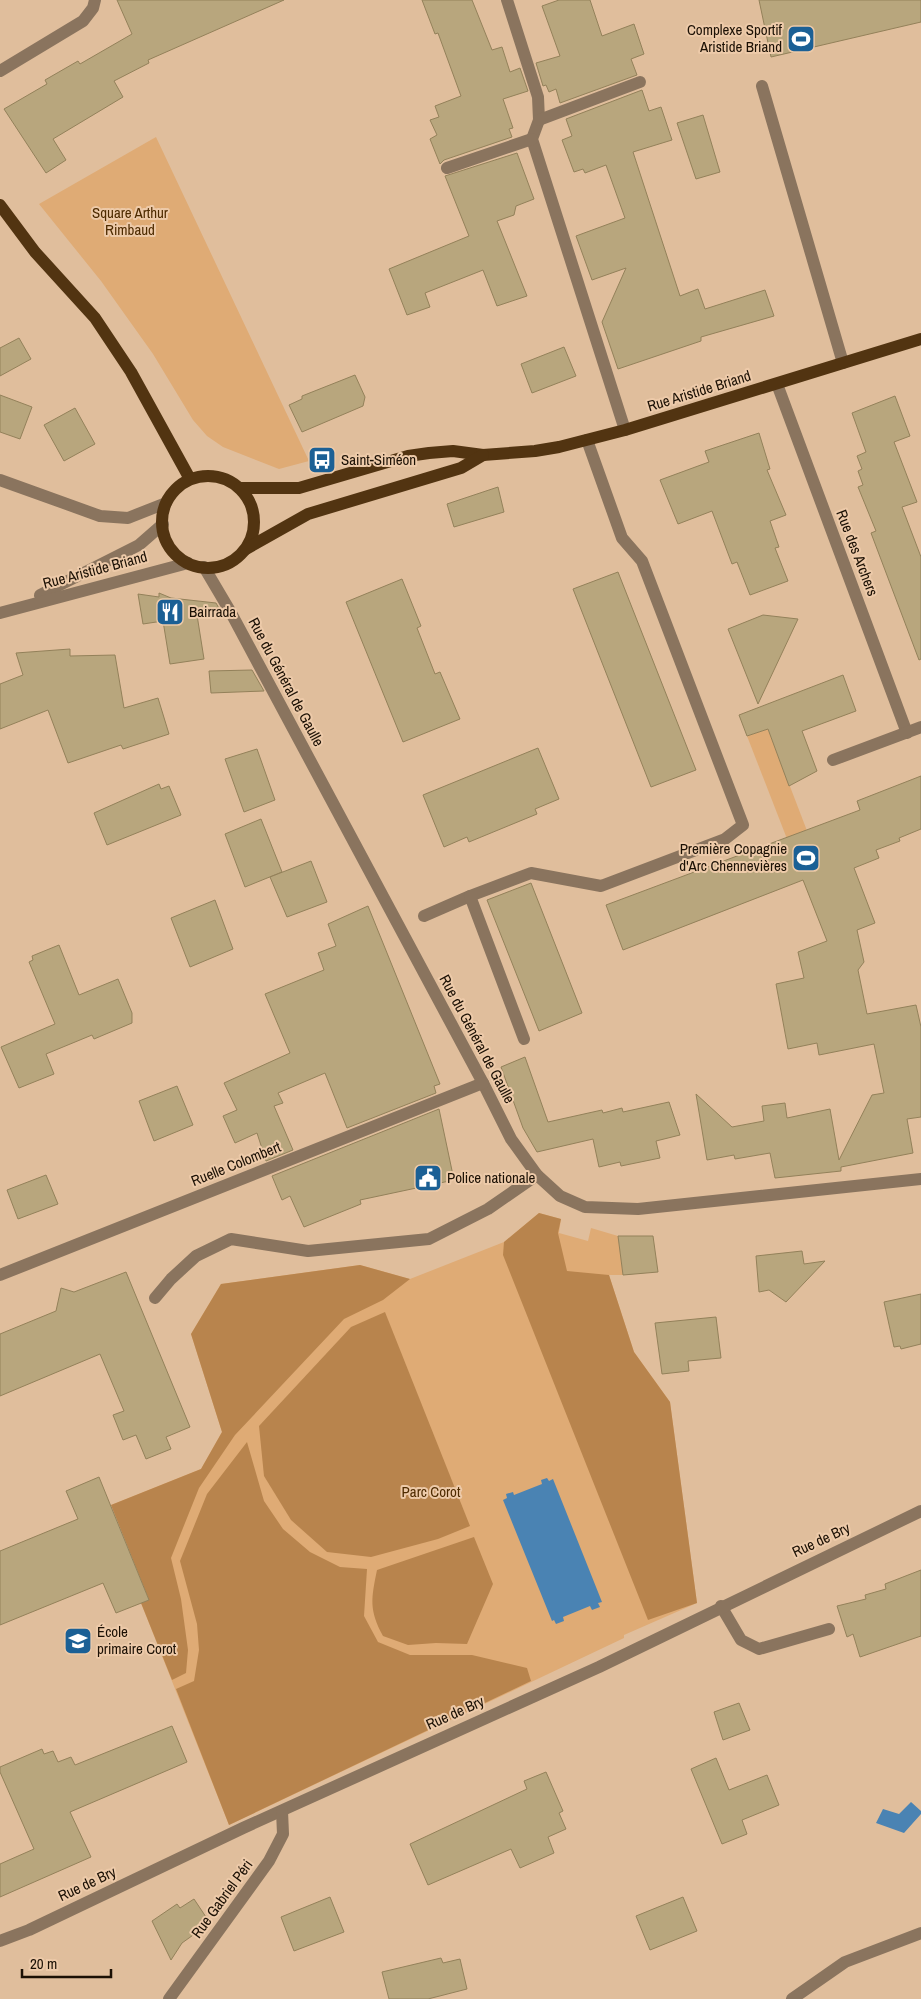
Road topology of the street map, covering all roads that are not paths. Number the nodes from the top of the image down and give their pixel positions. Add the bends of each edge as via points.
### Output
1 (95, 0) edge
2 (507, 0) edge
3 (0, 70) edge
4 (640, 82) dead end
5 (762, 86) dead end
6 (540, 120) junction
7 (532, 139) junction
8 (447, 168) dead end
9 (0, 205) edge
10 (921, 339) edge
11 (843, 363) junction
12 (776, 384) junction
13 (624, 430) junction
14 (587, 440) junction
15 (483, 455) junction
16 (0, 480) edge
17 (190, 480) junction
18 (240, 488) junction
19 (166, 503) junction
20 (162, 524) junction
21 (246, 549) junction
22 (188, 563) junction
23 (204, 568) junction
24 (5, 611) edge
25 (921, 727) edge
26 (907, 733) junction
27 (833, 760) dead end
28 (470, 896) junction
29 (424, 916) dead end
30 (524, 1039) dead end
31 (483, 1083) junction
32 (537, 1175) junction
33 (921, 1179) edge
34 (0, 1275) edge
35 (155, 1298) dead end
36 (921, 1510) edge
37 (721, 1606) junction
38 (829, 1629) dead end
39 (282, 1811) junction
40 (921, 1933) edge
41 (0, 1941) edge
42 (169, 1999) edge
43 (792, 1999) edge

1 - 3 street via 83,21
2 - 6 street via 538,97
4 - 6 street
5 - 11 street
6 - 7 street
7 - 8 street
7 - 13 street
9 - 17 main road via 35,252 95,318 131,372
10 - 11 main road, Rue Aristide Briand
11 - 12 main road, Rue Aristide Briand
12 - 13 main road, Rue Aristide Briand
12 - 26 street, Rue des Archers
13 - 14 main road, Rue Aristide Briand
14 - 15 main road, Rue Aristide Briand via 535,451
14 - 28 street via 622,538 642,561 743,825 725,839 601,886 531,873
15 - 18 main road, Rue Aristide Briand via 453,451 408,456 299,488
15 - 21 main road, Rue Aristide Briand via 461,468 308,514
16 - 19 street via 100,516 128,518
17 - 18 main road via 216,476
17 - 19 main road via 180,485
18 - 21 main road via 250,501 254,517 253,534
19 - 20 main road
20 - 22 main road via 170,547
20 - 24 street, Rue Aristide Briand via 132,549
21 - 23 main road via 234,560
22 - 23 main road
22 - 24 street, Rue Aristide Briand
23 - 31 street, Rue du Général de Gaulle
25 - 26 street
26 - 27 street
28 - 29 street
28 - 30 street
31 - 32 street, Rue du Général de Gaulle via 511,1139
31 - 34 street, Ruelle Colombert
32 - 33 street, Rue du Général de Gaulle via 560,1196 585,1206 638,1209
32 - 35 street via 488,1209 429,1239 308,1251 231,1238 196,1256
36 - 37 street, Rue de Bry
37 - 38 street via 741,1640 759,1649
37 - 39 street, Rue de Bry via 599,1667
39 - 41 street, Rue de Bry
39 - 42 street, Rue Gabriel Péri via 283,1834 270,1861
40 - 43 street via 845,1962

